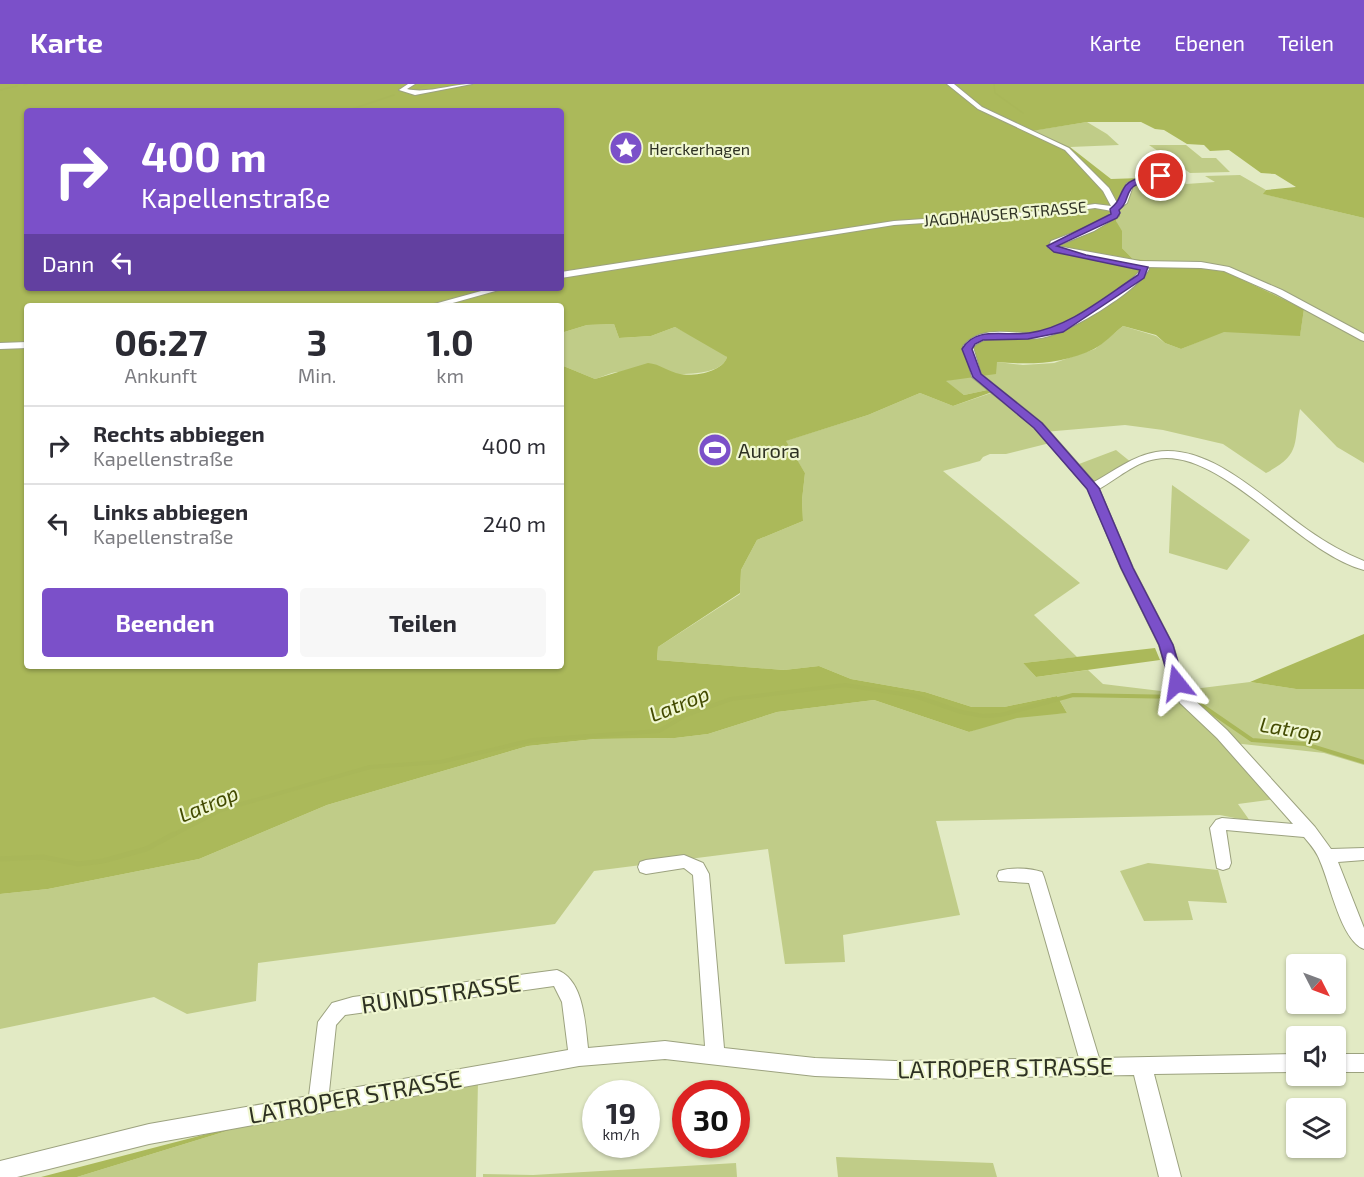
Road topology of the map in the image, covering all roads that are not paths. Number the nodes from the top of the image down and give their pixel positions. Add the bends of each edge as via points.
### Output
1 (412, 84) edge
2 (469, 84) edge
3 (950, 84) edge
4 (1161, 176) dead end
5 (1114, 209) junction
6 (1078, 254) junction
7 (1187, 265) junction
8 (1145, 269) junction
9 (564, 275) edge
10 (490, 291) edge
11 (443, 303) edge
12 (1364, 338) edge
13 (24, 345) edge
14 (0, 346) edge
15 (1093, 488) junction
16 (1364, 566) edge
17 (1309, 831) junction
18 (1364, 854) edge
19 (1328, 856) junction
20 (1223, 863) dead end
21 (646, 867) dead end
22 (1005, 876) dead end
23 (1364, 942) edge
24 (715, 1054) junction
25 (579, 1057) junction
26 (1286, 1063) edge
27 (1346, 1063) edge
28 (1364, 1063) edge
29 (1141, 1064) junction
30 (1091, 1065) junction
31 (318, 1103) junction
32 (0, 1171) edge
33 (1170, 1177) edge

1 - 2 street via 402,90 415,93
3 - 5 street via 980,108 1067,149 1100,182
4 - 5 street via 1133,183 1123,203
5 - 6 street, JAGDHAUSER STRASSE via 1116,214 1105,222 1052,245 1057,250
5 - 9 street, JAGDHAUSER STRASSE via 1095,206 882,224
6 - 7 street, JAGDHAUSER STRASSE via 1140,264
6 - 8 street
7 - 8 street
7 - 12 street, JAGDHAUSER STRASSE via 1212,266 1236,273
8 - 15 street via 1141,276 1065,327 1040,335 981,337 968,346 976,375 1032,419
10 - 11 street
13 - 14 street
15 - 16 street via 1151,456 1189,459 1229,478 1312,539
15 - 17 street via 1166,645 1182,694
17 - 19 street
17 - 20 street via 1222,824 1218,828
18 - 19 street
19 - 23 street via 1353,927
21 - 24 street via 685,861 701,873
22 - 30 street via 1036,877
24 - 25 street, LATROPER STRASSE via 665,1050
24 - 30 street, LATROPER STRASSE via 815,1067 884,1070
25 - 31 street, LATROPER STRASSE
25 - 31 street, RUNDSTRASSE via 570,996 557,978 353,1005 339,1009 327,1022
26 - 29 street, LATROPER STRASSE
27 - 28 street
29 - 30 street, LATROPER STRASSE
29 - 33 street
31 - 32 street, LATROPER STRASSE via 149,1134

